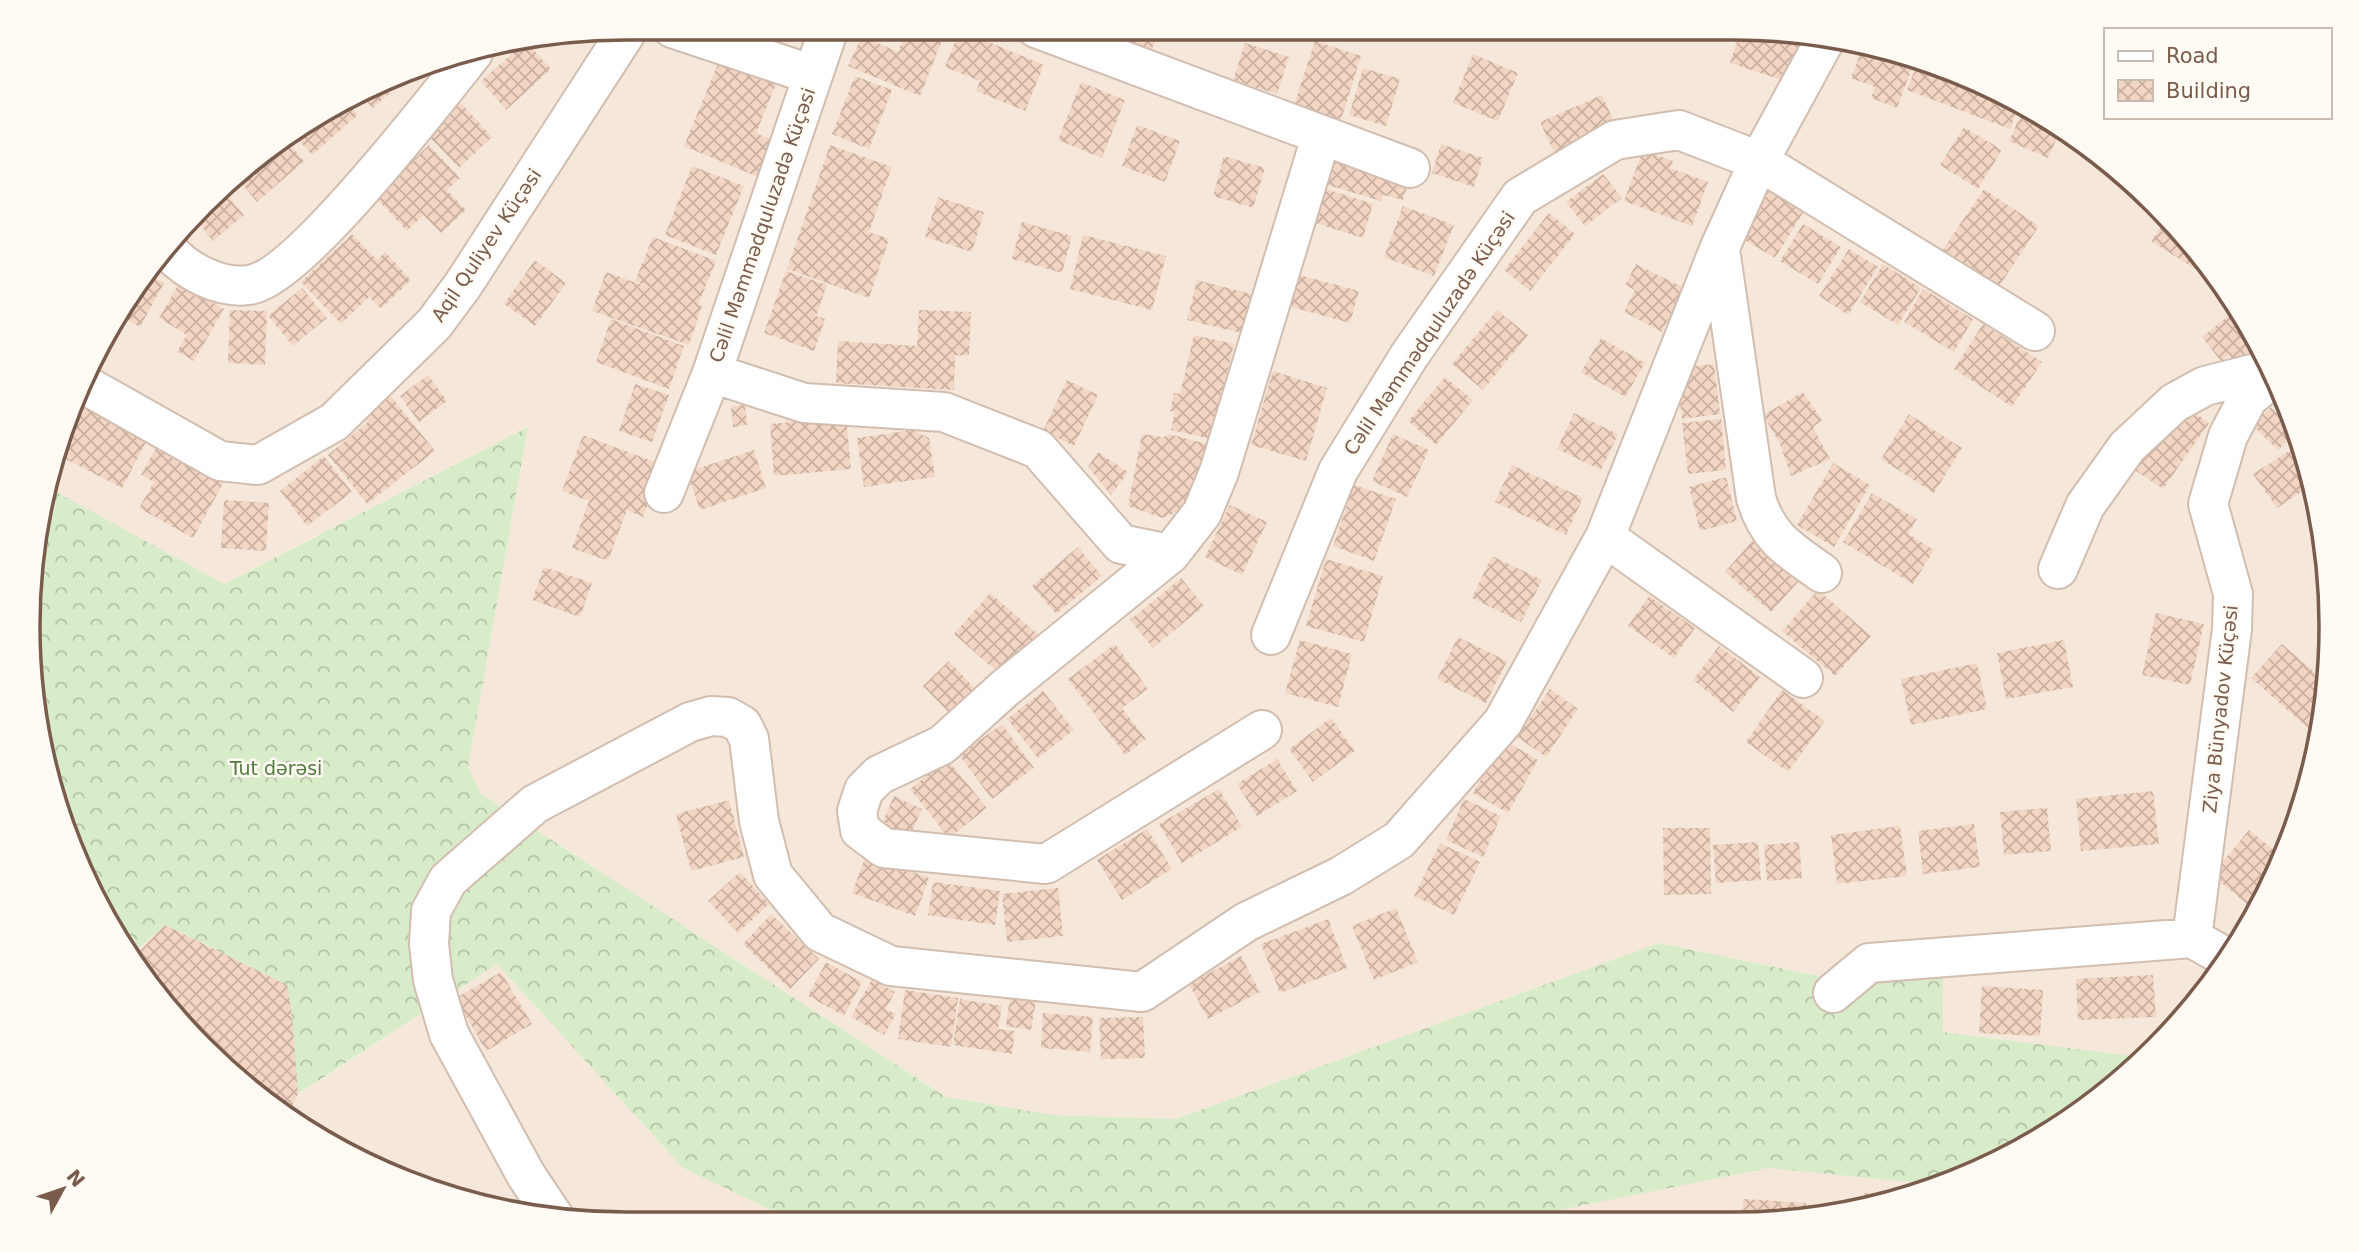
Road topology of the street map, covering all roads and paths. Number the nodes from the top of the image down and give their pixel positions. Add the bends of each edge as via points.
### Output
1 (621, 40) edge
2 (708, 40) edge
3 (825, 40) edge
4 (1065, 40) edge
5 (1821, 47) edge
6 (464, 63) edge
7 (813, 75) junction
8 (1321, 136) junction
9 (1759, 161) junction
10 (1410, 168) dead end
11 (1720, 247) junction
12 (173, 255) edge
13 (2035, 331) dead end
14 (2260, 372) edge
15 (712, 373) junction
16 (2266, 384) edge
17 (91, 388) edge
18 (664, 493) dead end
19 (1605, 537) junction
20 (1170, 554) junction
21 (2059, 569) dead end
22 (1822, 573) dead end
23 (1271, 635) dead end
24 (1802, 678) dead end
25 (1262, 730) dead end
26 (2192, 938) junction
27 (2219, 953) edge
28 (1833, 993) dead end
29 (547, 1206) edge

1 - 17 street, Aqil Quliyev Küçəsi via 464,285 434,324 334,422 258,465 220,461
2 - 7 street
3 - 7 street, Cəlil Məmmədquluzadə Küçəsi
4 - 8 street
5 - 9 street
6 - 12 street via 373,174 282,269 252,285 230,285 193,272
7 - 15 street, Cəlil Məmmədquluzadə Küçəsi
8 - 10 street
8 - 20 street via 1219,472 1202,513
9 - 11 street
9 - 13 street, Cəlil Məmmədquluzadə Küçəsi
9 - 23 street, Cəlil Məmmədquluzadə Küçəsi via 1679,130 1615,140 1520,197 1409,356 1338,471
11 - 19 street
11 - 22 street via 1762,519 1777,540
14 - 21 street via 2205,386 2174,404 2136,438 2085,506
15 - 18 street
15 - 20 street, Cəlil Məmmədquluzadə Küçəsi via 804,403 944,412 1038,449 1121,544
16 - 26 street, Ziya Bünyadov Küçəsi via 2249,398 2228,436 2208,504 2233,594 2232,629
19 - 24 street
19 - 29 street via 1503,722 1399,840 1341,876 1246,922 1142,992 891,966 820,932 773,876 759,821 748,739 742,725 728,717 690,722 535,804 448,880 431,911 429,944 433,980 449,1034
20 - 25 street via 942,745 879,775 864,790 857,811 860,830 884,848 1046,864
26 - 27 street
26 - 28 street via 1869,963

